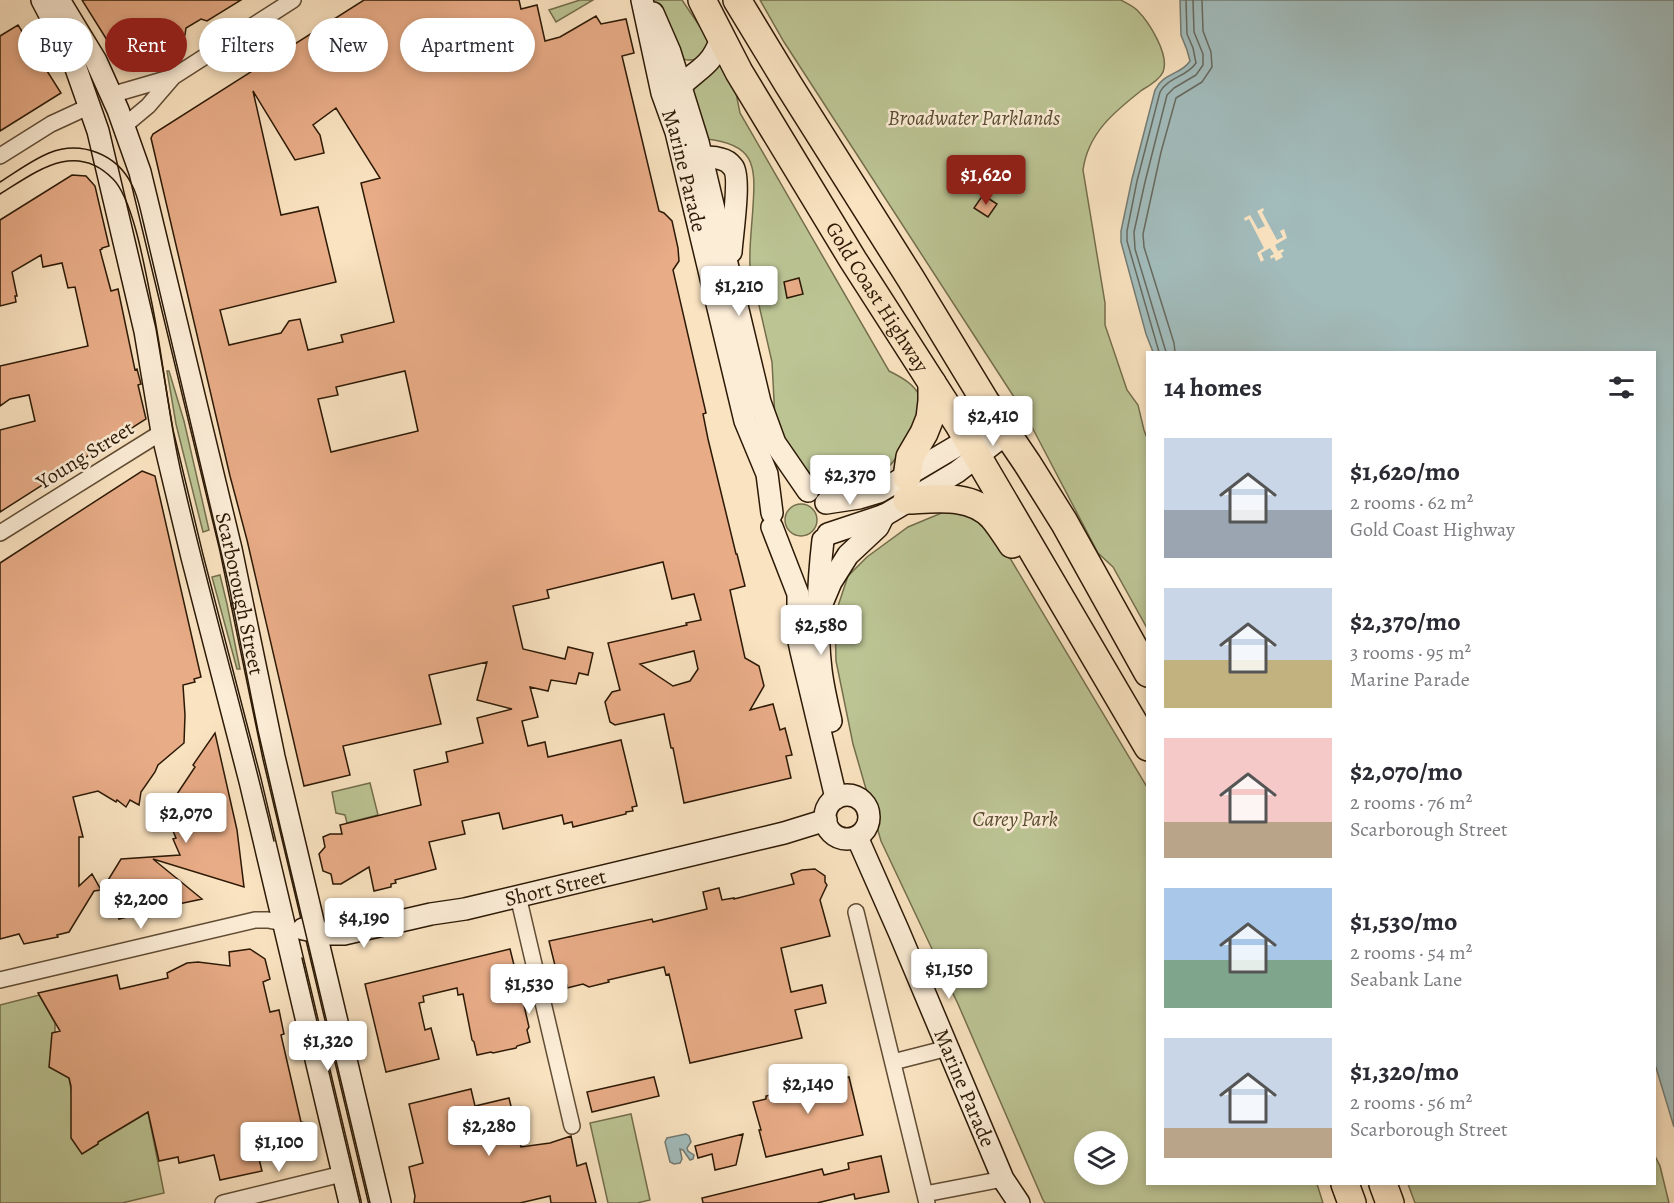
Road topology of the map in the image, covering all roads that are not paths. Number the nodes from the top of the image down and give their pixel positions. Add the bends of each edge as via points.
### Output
1 (42, 0) edge
2 (58, 0) edge
3 (293, 0) edge
4 (644, 0) edge
5 (702, 0) edge
6 (737, 0) edge
7 (722, 37) junction
8 (761, 40) junction
9 (739, 72) junction
10 (173, 77) junction
11 (680, 85) junction
12 (111, 95) junction
13 (90, 106) junction
14 (124, 126) junction
15 (674, 126) junction
16 (0, 156) edge
17 (702, 158) junction
18 (685, 174) junction
19 (730, 273) junction
20 (932, 383) junction
21 (1003, 427) junction
22 (162, 432) junction
23 (973, 448) junction
24 (817, 497) junction
25 (899, 497) junction
26 (772, 520) junction
27 (0, 533) edge
28 (826, 537) junction
29 (818, 614) junction
30 (1092, 652) junction
31 (1146, 669) edge
32 (1146, 744) edge
33 (843, 796) junction
34 (825, 820) junction
35 (857, 837) junction
36 (518, 896) junction
37 (856, 912) dead end
38 (283, 923) junction
39 (315, 932) junction
40 (0, 980) edge
41 (948, 1048) junction
42 (893, 1062) junction
43 (572, 1126) dead end
44 (342, 1174) junction
45 (1004, 1179) junction
46 (1345, 1185) edge
47 (1383, 1185) edge
48 (926, 1199) edge
49 (223, 1203) edge
50 (350, 1203) edge
51 (380, 1203) edge
52 (1019, 1203) edge
53 (1352, 1203) edge
54 (1390, 1203) edge

1 - 13 street, Scarborough Street via 72,57
2 - 12 street, Scarborough Street via 89,48
3 - 10 street
4 - 11 street, Marine Parade via 659,24
4 - 15 street, Marine Parade via 662,93
5 - 7 highway, Gold Coast Highway
6 - 8 highway, Gold Coast Highway
7 - 9 highway, Gold Coast Highway
7 - 11 street via 708,63
8 - 9 highway via 748,49
8 - 21 highway, Gold Coast Highway
9 - 20 highway, Gold Coast Highway
10 - 12 street
10 - 14 street
11 - 15 street via 673,98
11 - 17 street, Marine Parade
12 - 14 street, Scarborough Street
13 - 16 street via 51,124
13 - 22 street, Scarborough Street via 145,331
14 - 39 street, Scarborough Street via 140,172 231,549 264,717
15 - 18 street, Marine Parade
17 - 18 street
17 - 19 street, Marine Parade
17 - 19 street via 726,160 736,174
18 - 26 street, Marine Parade via 745,421 767,474
19 - 24 street, Marine Parade via 760,402 775,443
20 - 23 highway, Gold Coast Highway
20 - 25 highway via 930,418 910,457
21 - 23 street
21 - 31 highway, Gold Coast Highway via 1064,522
22 - 27 street, Young Street
22 - 38 street, Scarborough Street
23 - 25 street
23 - 30 highway, Gold Coast Highway
24 - 25 street via 859,498 879,492
24 - 26 street via 799,491 782,497
24 - 28 street via 831,518
25 - 28 street
25 - 29 street via 878,527 838,569
25 - 30 highway via 966,501 983,508 1028,566 1073,637
26 - 28 street via 776,536 790,548 808,549
26 - 33 street, Marine Parade via 798,594 801,651
28 - 29 street
29 - 33 street via 819,655
30 - 32 highway, Gold Coast Highway
33 - 34 street via 830,803
33 - 35 street via 863,801 869,810 866,829
34 - 35 street via 840,838
34 - 36 street, Short Street
35 - 41 street, Marine Parade
36 - 39 street, Short Street via 344,934
36 - 43 street
37 - 42 street
38 - 39 street, Short Street
38 - 40 street via 255,920
38 - 44 street, Scarborough Street
39 - 51 street, Scarborough Street
41 - 42 street
41 - 45 street, Marine Parade
42 - 48 street
44 - 49 street
44 - 50 street, Scarborough Street
45 - 48 street
45 - 52 street, Marine Parade
46 - 53 highway
47 - 54 highway

